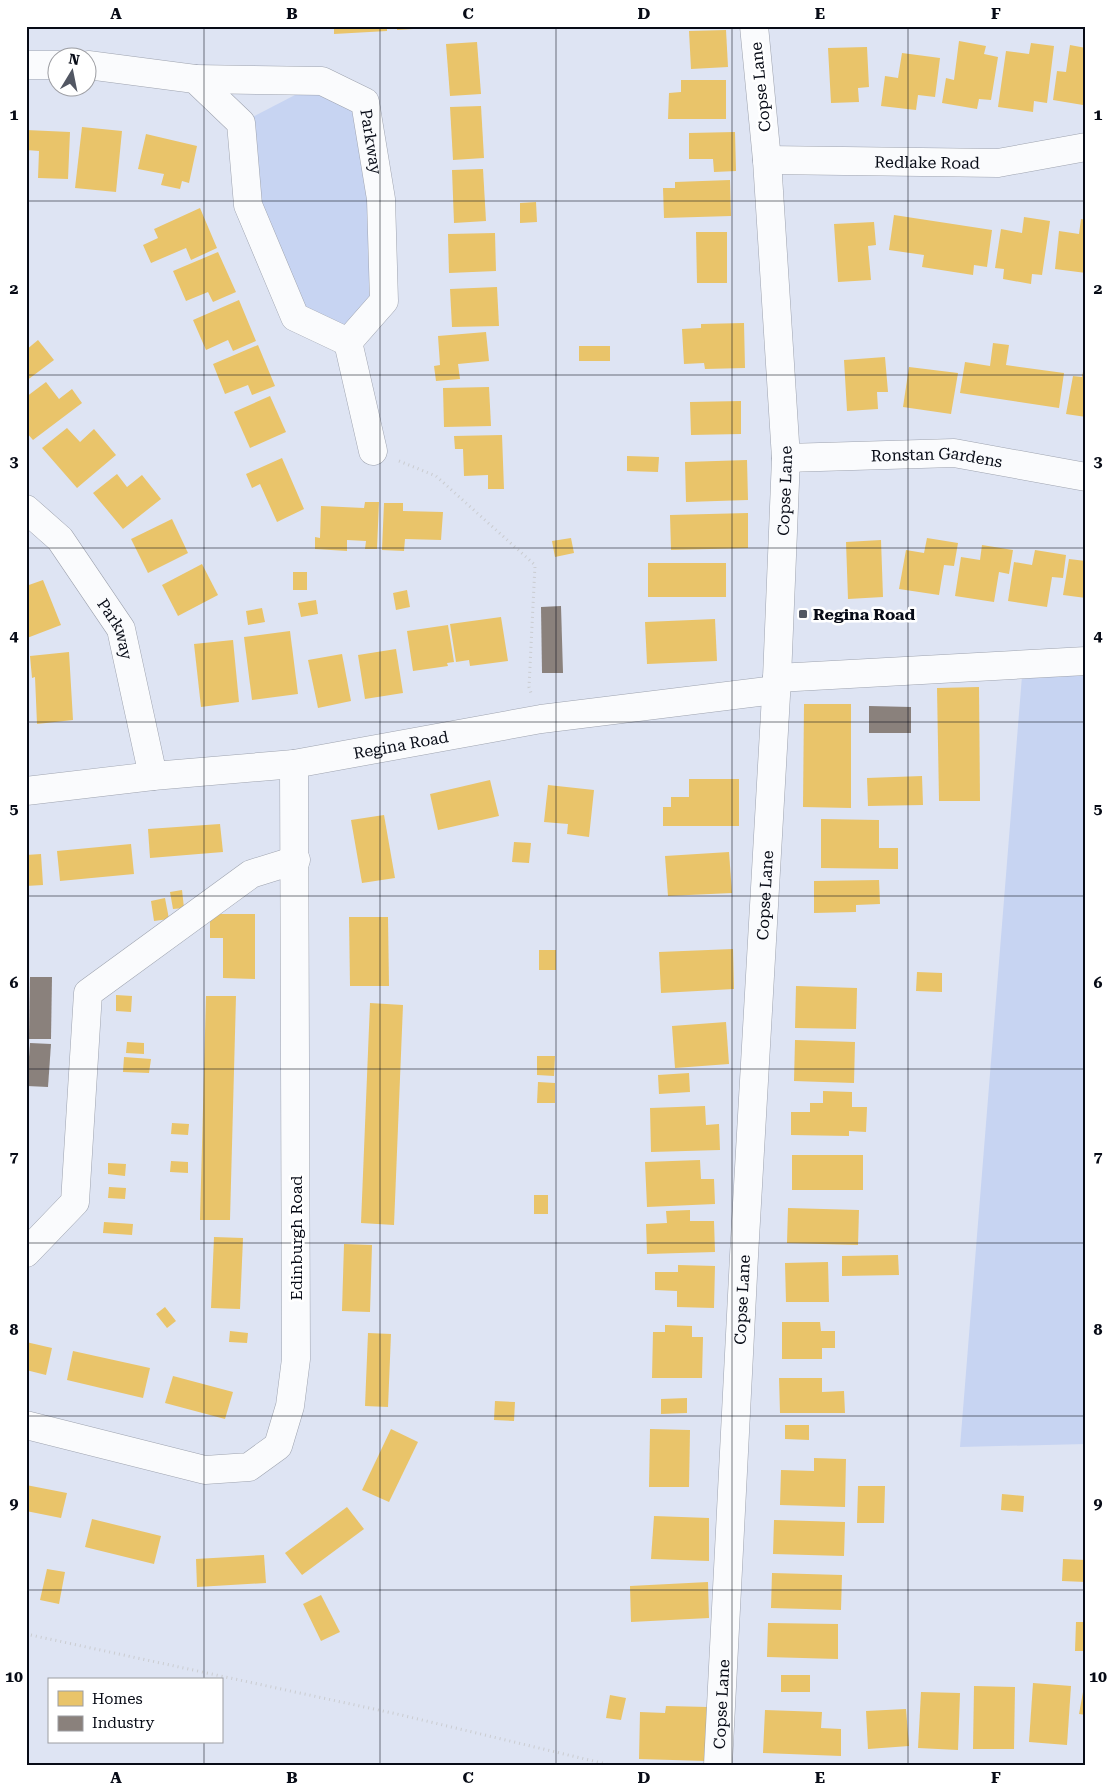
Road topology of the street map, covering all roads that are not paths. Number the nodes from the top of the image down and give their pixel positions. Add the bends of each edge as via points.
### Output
1 (754, 26) edge
2 (26, 65) edge
3 (48, 65) edge
4 (98, 66) edge
5 (195, 79) junction
6 (1086, 146) edge
7 (768, 160) junction
8 (348, 342) junction
9 (373, 451) road end
10 (786, 458) junction
11 (1086, 476) edge
12 (26, 509) edge
13 (1086, 661) edge
14 (776, 684) junction
15 (294, 764) junction
16 (153, 776) junction
17 (26, 791) edge
18 (296, 860) junction
19 (26, 1253) edge
20 (26, 1425) edge
21 (718, 1765) edge

1 - 7 street, Copse Lane
2 - 3 street
4 - 5 street, Parkway
5 - 8 street via 241,123 248,205 295,317
5 - 8 street, Parkway via 322,81 365,102 381,199 384,301
6 - 7 street, Redlake Road via 998,163
7 - 10 street, Copse Lane
8 - 9 street
10 - 11 street, Ronstan Gardens via 954,453
10 - 14 street, Copse Lane
12 - 16 street, Parkway via 60,539 121,629
13 - 14 street, Regina Road
14 - 15 street, Regina Road via 541,719
14 - 21 street, Copse Lane
15 - 16 street, Regina Road
15 - 18 street, Edinburgh Road
16 - 17 street, Regina Road
18 - 19 street via 251,874 88,994 75,1202
18 - 20 street, Edinburgh Road via 296,1359 290,1406 278,1446 248,1467 205,1470

